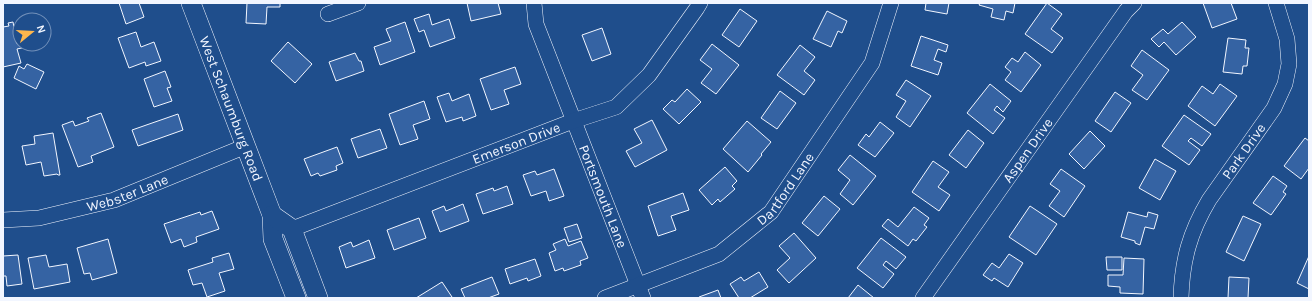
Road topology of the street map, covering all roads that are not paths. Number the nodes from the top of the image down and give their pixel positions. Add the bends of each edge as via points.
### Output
1 (191, 3) edge
2 (358, 3) edge
3 (534, 3) edge
4 (700, 3) edge
5 (891, 3) edge
6 (1276, 3) edge
7 (1125, 6) edge
8 (328, 14) dead end
9 (573, 121) junction
10 (246, 146) junction
11 (272, 214) junction
12 (3, 220) edge
13 (292, 229) junction
14 (640, 292) edge
15 (928, 296) edge
16 (296, 298) edge
17 (318, 298) edge
18 (605, 298) edge
19 (1181, 298) edge

1 - 10 main road, West Schaumburg Road
2 - 8 street
3 - 9 street, Portsmouth Lane via 536,24
4 - 9 street, Emerson Drive via 649,75 616,107
5 - 14 street, Dartford Lane via 872,63 771,212 719,254
6 - 19 street, Park Drive via 1287,39 1289,64 1285,84 1274,108 1201,214 1187,249 1181,280
7 - 15 street, Aspen Drive
9 - 13 street, Emerson Drive
9 - 14 street, Portsmouth Lane
10 - 11 main road, West Schaumburg Road
10 - 12 street, Webster Lane via 114,200 39,218
11 - 13 main road
11 - 16 main road, West Schaumburg Road via 273,239
13 - 17 main road
14 - 18 street, Dartford Lane

